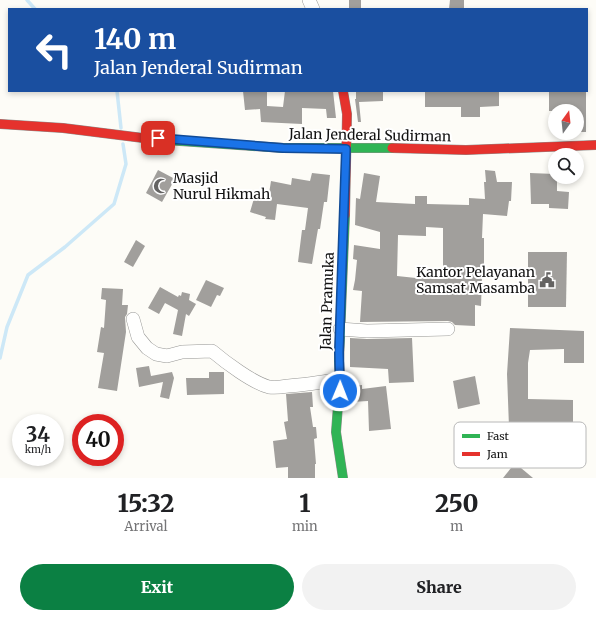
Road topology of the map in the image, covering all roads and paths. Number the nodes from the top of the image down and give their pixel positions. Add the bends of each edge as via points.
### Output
1 (343, 92) edge
2 (0, 124) edge
3 (596, 145) edge
4 (346, 149) junction
5 (133, 319) dead end
6 (340, 329) junction
7 (448, 329) dead end
8 (340, 379) junction
9 (343, 478) edge

1 - 4 main road, Jalan Pramuka via 347,114
2 - 4 main road, Jalan Jenderal Sudirman via 143,138 283,148
3 - 4 main road, Jalan Jenderal Sudirman via 466,150
4 - 6 main road, Jalan Pramuka
5 - 8 street via 138,337 156,354 167,356 182,352 212,351 244,374 270,387
6 - 7 street
6 - 8 main road, Jalan Pramuka
8 - 9 main road, Jalan Pramuka via 336,432

